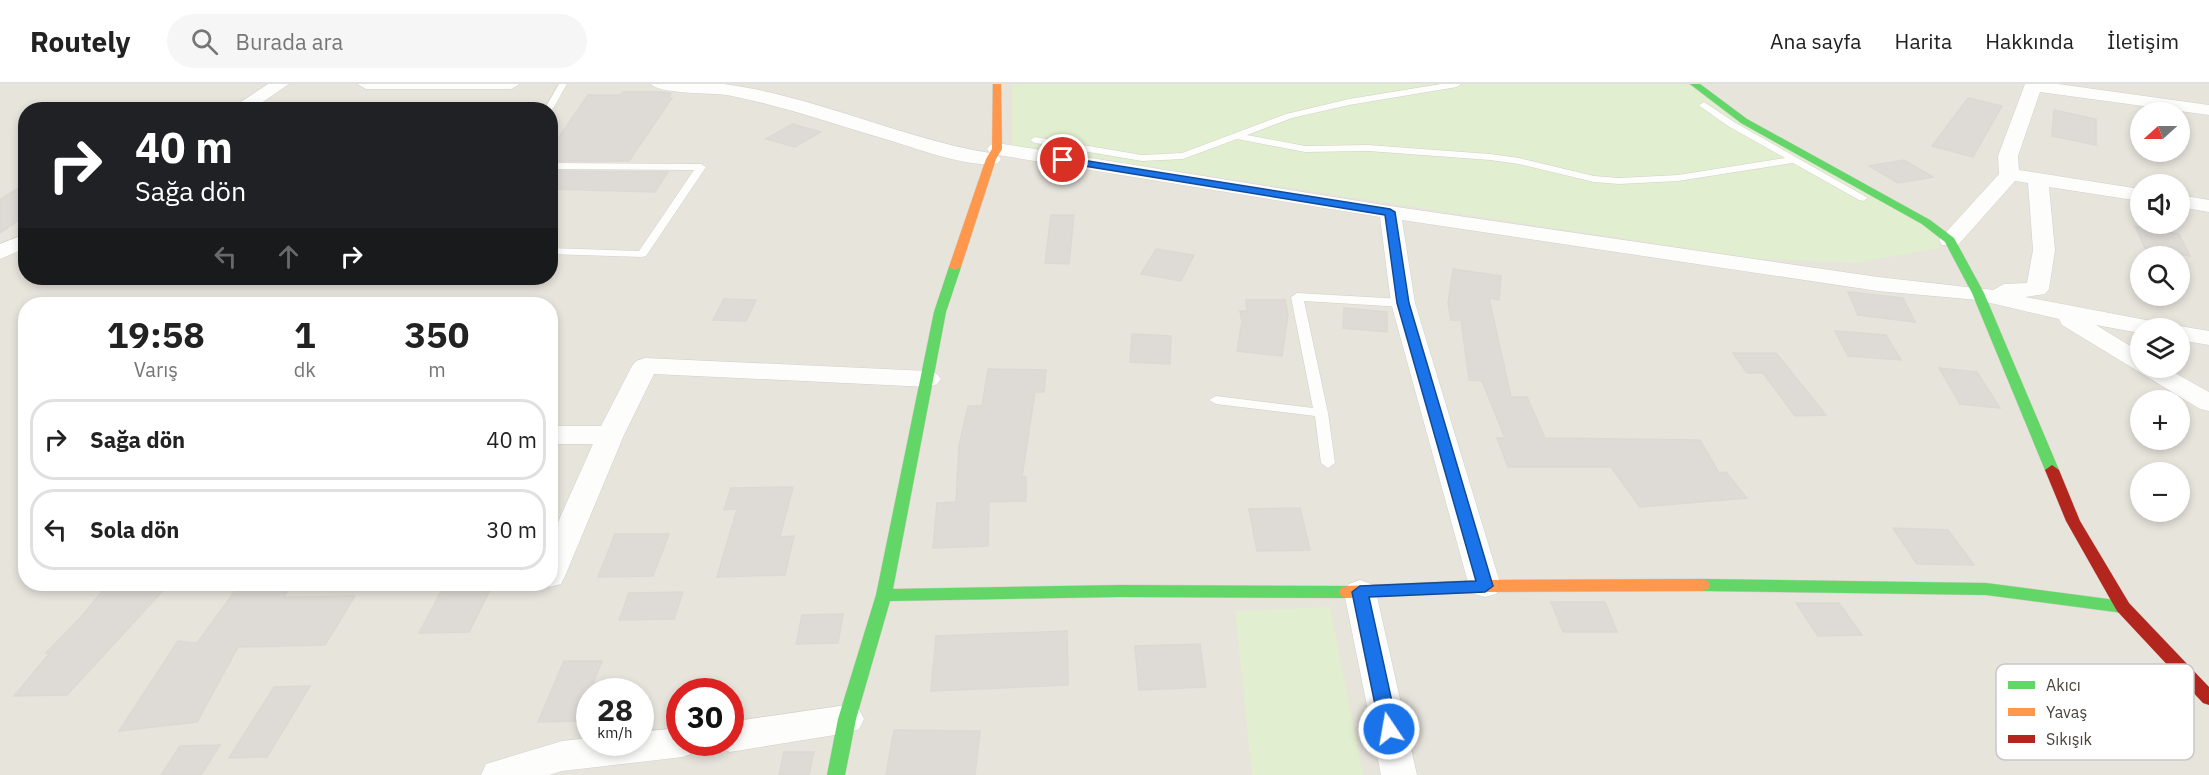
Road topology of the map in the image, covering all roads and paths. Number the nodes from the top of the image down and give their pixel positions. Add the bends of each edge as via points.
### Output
1 (280, 84) edge
2 (366, 84) edge
3 (511, 84) edge
4 (563, 84) edge
5 (660, 84) edge
6 (997, 84) edge
7 (1457, 84) edge
8 (1694, 84) edge
9 (2034, 85) edge
10 (765, 91) edge
11 (251, 102) edge
12 (553, 102) edge
13 (1704, 105) dead end
14 (2209, 110) edge
15 (1236, 136) junction
16 (1035, 140) dead end
17 (994, 154) junction
18 (1794, 160) junction
19 (558, 165) edge
20 (2009, 175) junction
21 (2038, 179) junction
22 (2130, 193) edge
23 (2190, 203) edge
24 (2209, 206) edge
25 (1390, 212) junction
26 (1892, 213) dead end
27 (1950, 240) junction
28 (18, 244) edge
29 (558, 251) edge
30 (0, 252) edge
31 (1978, 293) junction
32 (1403, 303) junction
33 (2056, 311) junction
34 (2130, 324) edge
35 (2190, 335) edge
36 (2209, 338) edge
37 (2130, 356) edge
38 (2167, 378) edge
39 (928, 379) junction
40 (1216, 400) dead end
41 (2209, 403) edge
42 (1321, 413) junction
43 (558, 435) edge
44 (610, 435) junction
45 (1328, 464) dead end
46 (558, 557) edge
47 (1485, 586) junction
48 (1360, 592) junction
49 (884, 595) junction
50 (2123, 607) junction
51 (2177, 664) edge
52 (2194, 682) edge
53 (2209, 698) edge
54 (847, 719) junction
55 (744, 735) edge
56 (666, 744) edge
57 (499, 775) edge
58 (836, 775) edge
59 (1399, 775) edge

1 - 11 street
2 - 3 street
4 - 12 lane
5 - 10 street
6 - 17 street
7 - 15 lane via 1309,111
8 - 27 street via 1744,121 1926,222
9 - 14 street
9 - 20 street via 2008,156
10 - 17 street via 949,152
13 - 18 lane
15 - 16 lane via 1183,156 1142,158
15 - 18 lane via 1305,149 1368,148 1490,157 1619,181 1678,178
17 - 25 street
17 - 39 street via 940,312
18 - 26 lane
19 - 29 lane via 701,167 642,254
20 - 21 street
20 - 27 street
21 - 22 street
21 - 31 street via 2044,250 2037,289
23 - 24 street
25 - 31 street via 1878,284
25 - 32 street
27 - 31 street
28 - 30 street
31 - 33 street
31 - 50 street via 2073,521
32 - 42 lane via 1297,297
32 - 47 street
33 - 34 street
33 - 37 street
35 - 36 street
38 - 41 street
39 - 44 street via 645,366
39 - 49 street
40 - 42 lane
42 - 45 lane
43 - 44 street
44 - 46 street
47 - 48 street
47 - 50 street via 1986,589
48 - 49 street
48 - 59 street
49 - 54 street
50 - 51 street
52 - 53 street
54 - 55 street
54 - 58 street
56 - 57 street via 562,756

